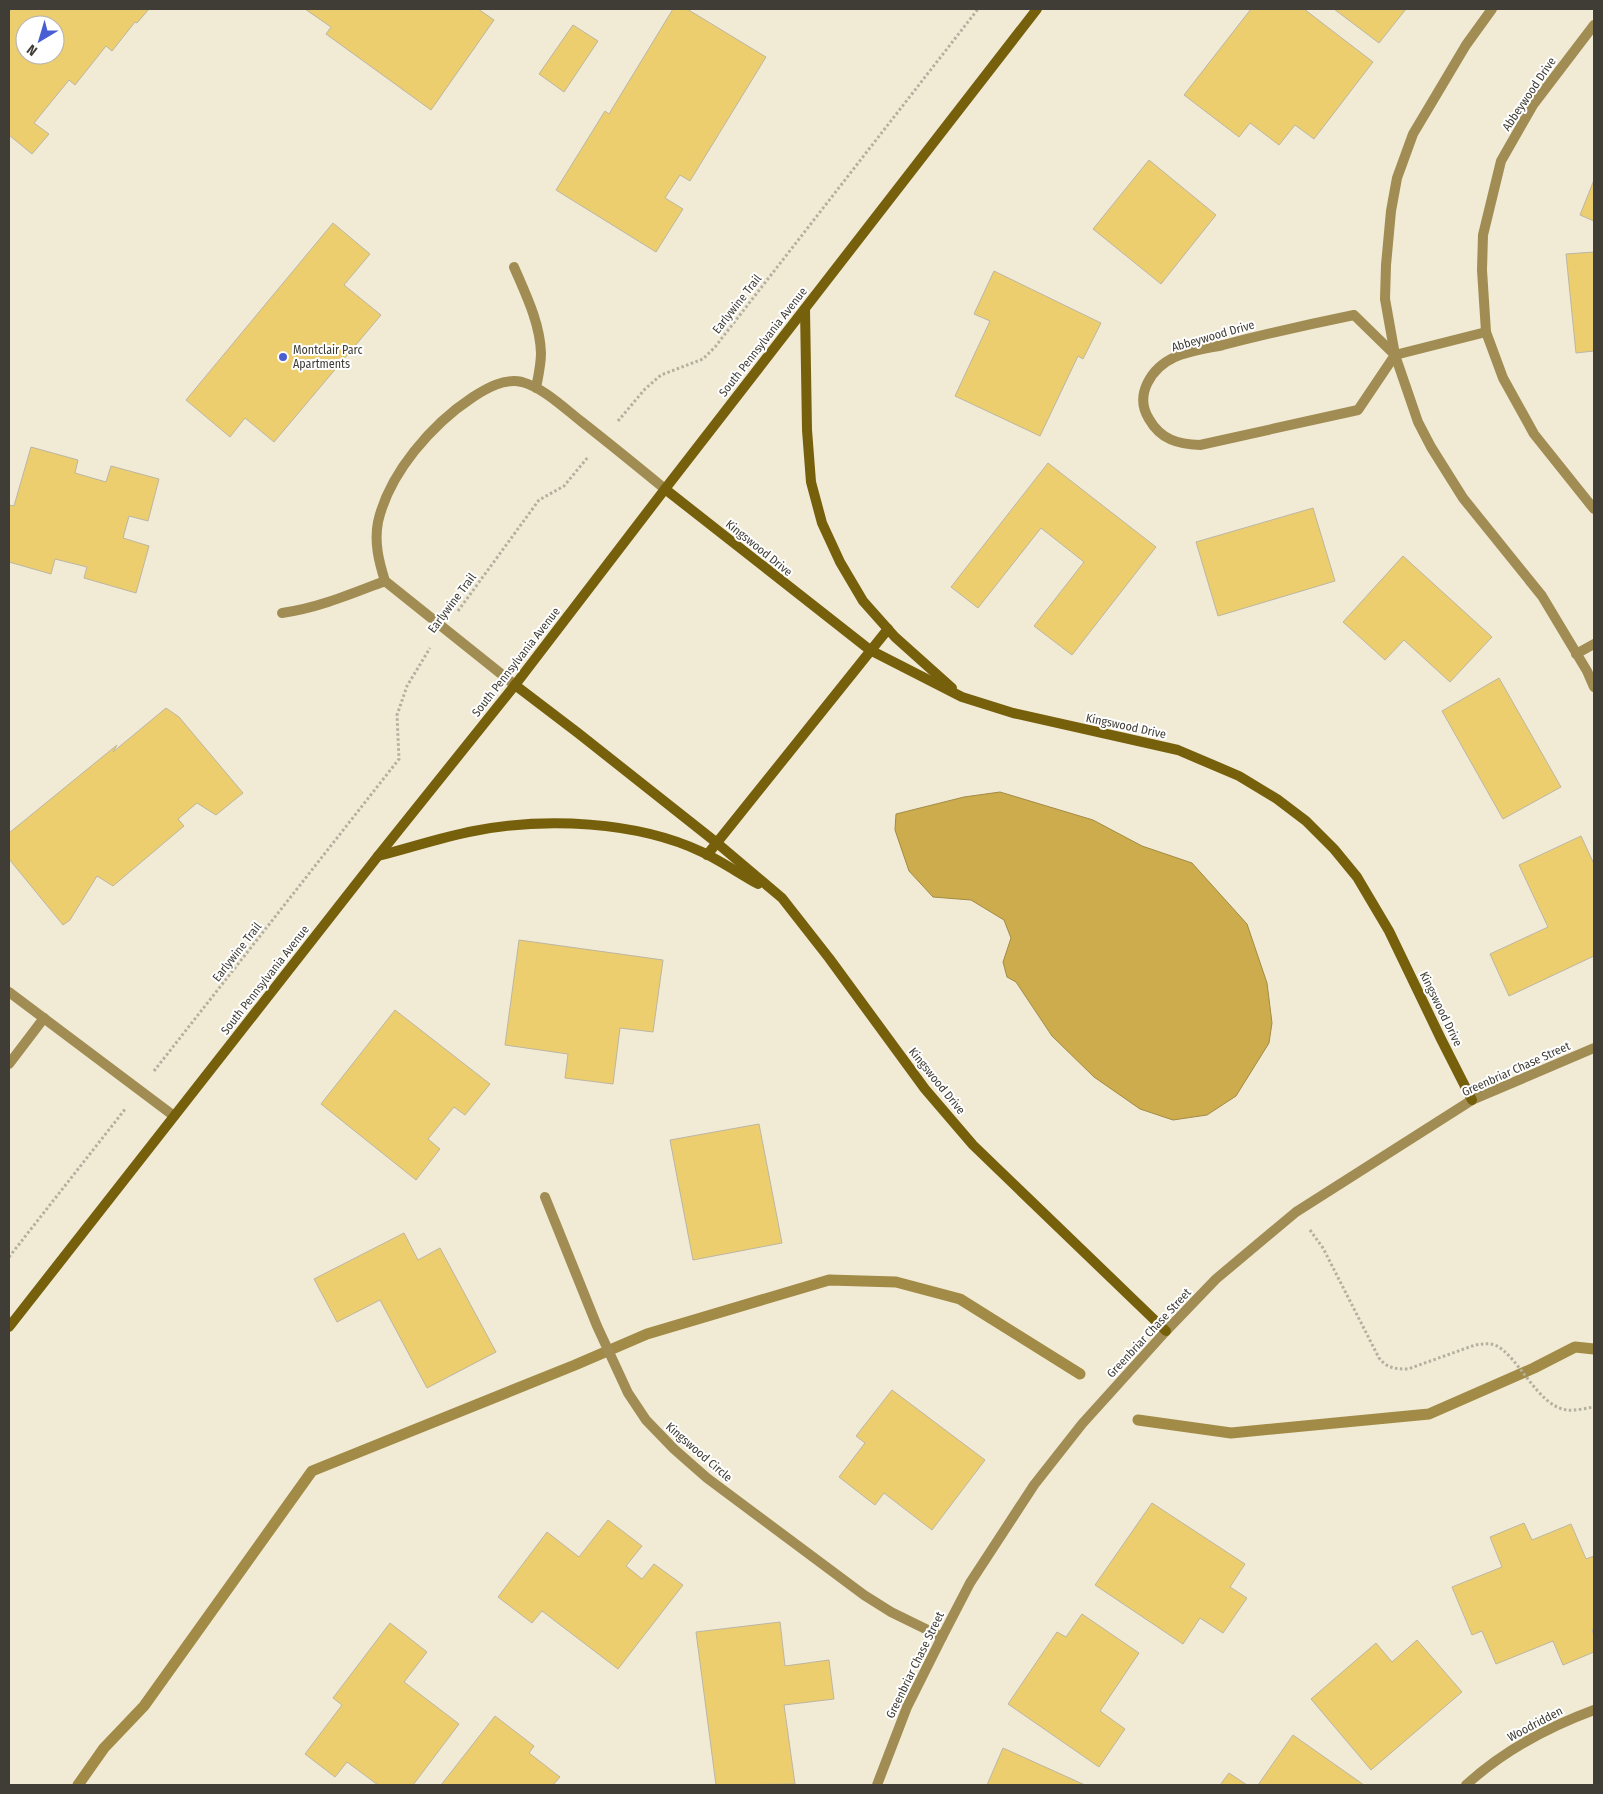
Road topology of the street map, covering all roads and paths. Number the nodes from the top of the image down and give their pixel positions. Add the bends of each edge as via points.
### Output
1 (978, 9) edge
2 (1037, 9) edge
3 (1492, 9) edge
4 (1594, 25) edge
5 (514, 267) dead end
6 (805, 309) junction
7 (1486, 332) junction
8 (1395, 355) junction
9 (536, 388) junction
10 (603, 439) junction
11 (665, 489) junction
12 (1594, 509) edge
13 (386, 581) junction
14 (282, 613) dead end
15 (445, 628) junction
16 (888, 629) junction
17 (1594, 644) edge
18 (870, 650) junction
19 (1576, 654) junction
20 (515, 685) junction
21 (1594, 687) edge
22 (962, 698) junction
23 (717, 843) junction
24 (707, 855) junction
25 (378, 856) junction
26 (782, 898) junction
27 (9, 992) edge
28 (44, 1018) junction
29 (1594, 1048) edge
30 (9, 1064) edge
31 (140, 1090) junction
32 (1472, 1100) junction
33 (174, 1116) junction
34 (545, 1197) dead end
35 (1296, 1212) junction
36 (9, 1257) edge
37 (9, 1327) edge
38 (1166, 1331) junction
39 (1594, 1407) edge
40 (942, 1637) junction
41 (1594, 1710) edge
42 (877, 1785) edge
43 (1466, 1785) edge

1 - 10 path, Earlywine Trail via 715,348 703,359 661,375
2 - 6 main road, South Pennsylvania Avenue
3 - 8 street, Abbeywood Drive via 1466,45 1414,134 1398,178 1391,211 1385,299
4 - 7 street, Abbeywood Drive via 1533,105 1500,161 1483,235
5 - 9 street via 538,332 541,353
6 - 11 main road, South Pennsylvania Avenue
6 - 16 main road via 811,482 822,523 840,562 863,601
7 - 8 street
7 - 12 street, Abbeywood Drive via 1503,378 1534,434
8 - 8 street, Abbeywood Drive via 1354,315 1175,357 1146,383 1142,398 1146,415 1154,428 1180,444 1200,445 1358,410
8 - 19 street, Abbeywood Drive via 1418,422 1438,460 1463,498 1542,596
9 - 10 street
9 - 13 street via 512,380 501,382 461,405 423,440 397,476 378,522 376,544
10 - 11 street
10 - 15 path, Earlywine Trail via 564,486 539,500
11 - 18 main road, Kingswood Drive
11 - 20 main road, South Pennsylvania Avenue
13 - 14 street via 322,605
13 - 15 street
15 - 20 street
15 - 31 path, Earlywine Trail via 407,686 397,714 399,760
16 - 18 main road
16 - 22 main road
17 - 19 street
18 - 22 main road, Kingswood Drive
18 - 23 main road
19 - 21 street, Abbeywood Drive
20 - 23 main road, Kingswood Drive
20 - 25 main road, South Pennsylvania Avenue
22 - 32 main road, Kingswood Drive via 1013,713 1178,750 1239,776 1299,816 1334,848 1357,877 1389,931
23 - 24 main road
23 - 26 main road, Kingswood Drive
24 - 25 main road via 657,836 610,825 574,824 482,829
24 - 26 main road
25 - 33 main road, South Pennsylvania Avenue
26 - 38 main road, Kingswood Drive via 925,1089 973,1144
27 - 28 street
28 - 30 street
28 - 31 street
29 - 32 street, Greenbriar Chase Street
31 - 33 street
31 - 36 path, Earlywine Trail
32 - 35 street, Greenbriar Chase Street
33 - 37 main road, South Pennsylvania Avenue
34 - 40 street, Kingswood Circle via 628,1393 646,1420 708,1478 864,1595
35 - 38 street, Greenbriar Chase Street via 1216,1279
35 - 39 path via 1323,1248 1386,1366 1408,1369 1487,1344 1506,1354 1552,1403 1566,1410
38 - 40 street, Greenbriar Chase Street via 1082,1424 1034,1485 970,1584
40 - 42 street, Greenbriar Chase Street via 907,1707
41 - 43 street, Woodridden via 1520,1744

